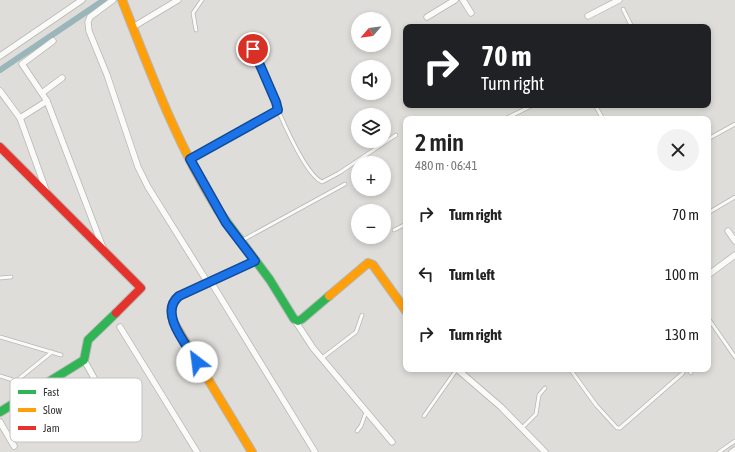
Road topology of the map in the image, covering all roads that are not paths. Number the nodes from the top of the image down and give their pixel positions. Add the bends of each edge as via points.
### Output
1 (82, 0) edge
2 (113, 0) edge
3 (122, 0) edge
4 (178, 0) edge
5 (202, 0) edge
6 (455, 0) edge
7 (463, 0) edge
8 (618, 0) edge
9 (623, 9) dead end
10 (471, 13) dead end
11 (588, 16) dead end
12 (427, 17) dead end
13 (630, 24) edge
14 (133, 27) junction
15 (196, 30) dead end
16 (53, 41) dead end
17 (249, 41) dead end
18 (0, 56) edge
19 (62, 78) dead end
20 (0, 91) edge
21 (42, 93) junction
22 (47, 101) junction
23 (527, 108) edge
24 (278, 110) junction
25 (511, 116) edge
26 (20, 118) junction
27 (735, 124) edge
28 (396, 135) dead end
29 (711, 137) edge
30 (0, 147) edge
31 (190, 159) junction
32 (345, 184) dead end
33 (48, 195) junction
34 (735, 197) edge
35 (711, 211) edge
36 (403, 226) edge
37 (394, 230) dead end
38 (728, 231) dead end
39 (240, 241) junction
40 (735, 241) edge
41 (105, 252) junction
42 (735, 255) edge
43 (255, 261) junction
44 (711, 273) edge
45 (11, 277) dead end
46 (0, 278) edge
47 (210, 283) junction
48 (403, 307) edge
49 (362, 315) dead end
50 (294, 319) junction
51 (711, 322) edge
52 (120, 327) dead end
53 (0, 337) edge
54 (52, 352) junction
55 (61, 355) dead end
56 (735, 357) edge
57 (322, 358) junction
58 (84, 360) junction
59 (455, 372) edge
60 (461, 372) edge
61 (572, 372) edge
62 (683, 373) dead end
63 (0, 376) edge
64 (57, 377) edge
65 (20, 378) edge
66 (94, 378) edge
67 (10, 379) edge
68 (545, 388) dead end
69 (10, 405) edge
70 (367, 410) junction
71 (0, 412) edge
72 (424, 416) dead end
73 (0, 422) edge
74 (522, 428) junction
75 (356, 431) dead end
76 (10, 439) edge
77 (735, 441) edge
78 (12, 442) edge
79 (392, 442) dead end
80 (14, 446) dead end
81 (735, 450) edge
82 (197, 452) edge
83 (252, 452) edge
84 (315, 452) edge
85 (546, 452) edge
86 (719, 452) edge
87 (732, 452) edge

1 - 18 street
2 - 47 street via 90,18 90,31 138,167 148,187
3 - 14 street
4 - 14 street
5 - 15 lane via 193,13
6 - 12 street
7 - 10 street
8 - 11 street
9 - 13 lane
14 - 31 street via 164,106
16 - 21 street via 22,64
17 - 24 street
19 - 21 street
20 - 26 street
21 - 22 street
22 - 26 street
22 - 41 street
23 - 25 lane
24 - 28 lane via 292,142 316,180 322,182
24 - 31 street
26 - 33 street
27 - 29 lane
30 - 33 street
31 - 39 street via 226,223
32 - 39 lane
33 - 41 street
34 - 35 lane
36 - 37 lane
38 - 40 street
39 - 43 street
41 - 58 street via 141,288 88,340
42 - 44 street
43 - 47 street
43 - 50 street
45 - 46 lane
47 - 83 street via 173,300 171,315
47 - 84 street
48 - 50 street via 373,264 368,263 302,319
49 - 57 lane via 356,332
50 - 57 street
51 - 56 lane
52 - 82 street
53 - 54 lane
54 - 55 lane
54 - 65 lane
57 - 70 street
58 - 64 street
58 - 66 street
59 - 72 lane
60 - 74 street
61 - 62 lane via 596,405 617,428
63 - 67 lane
68 - 74 lane via 539,395 536,414
69 - 71 street
70 - 75 lane via 361,426
70 - 79 street
73 - 76 street
74 - 85 street
77 - 86 lane
78 - 80 street
81 - 87 street

